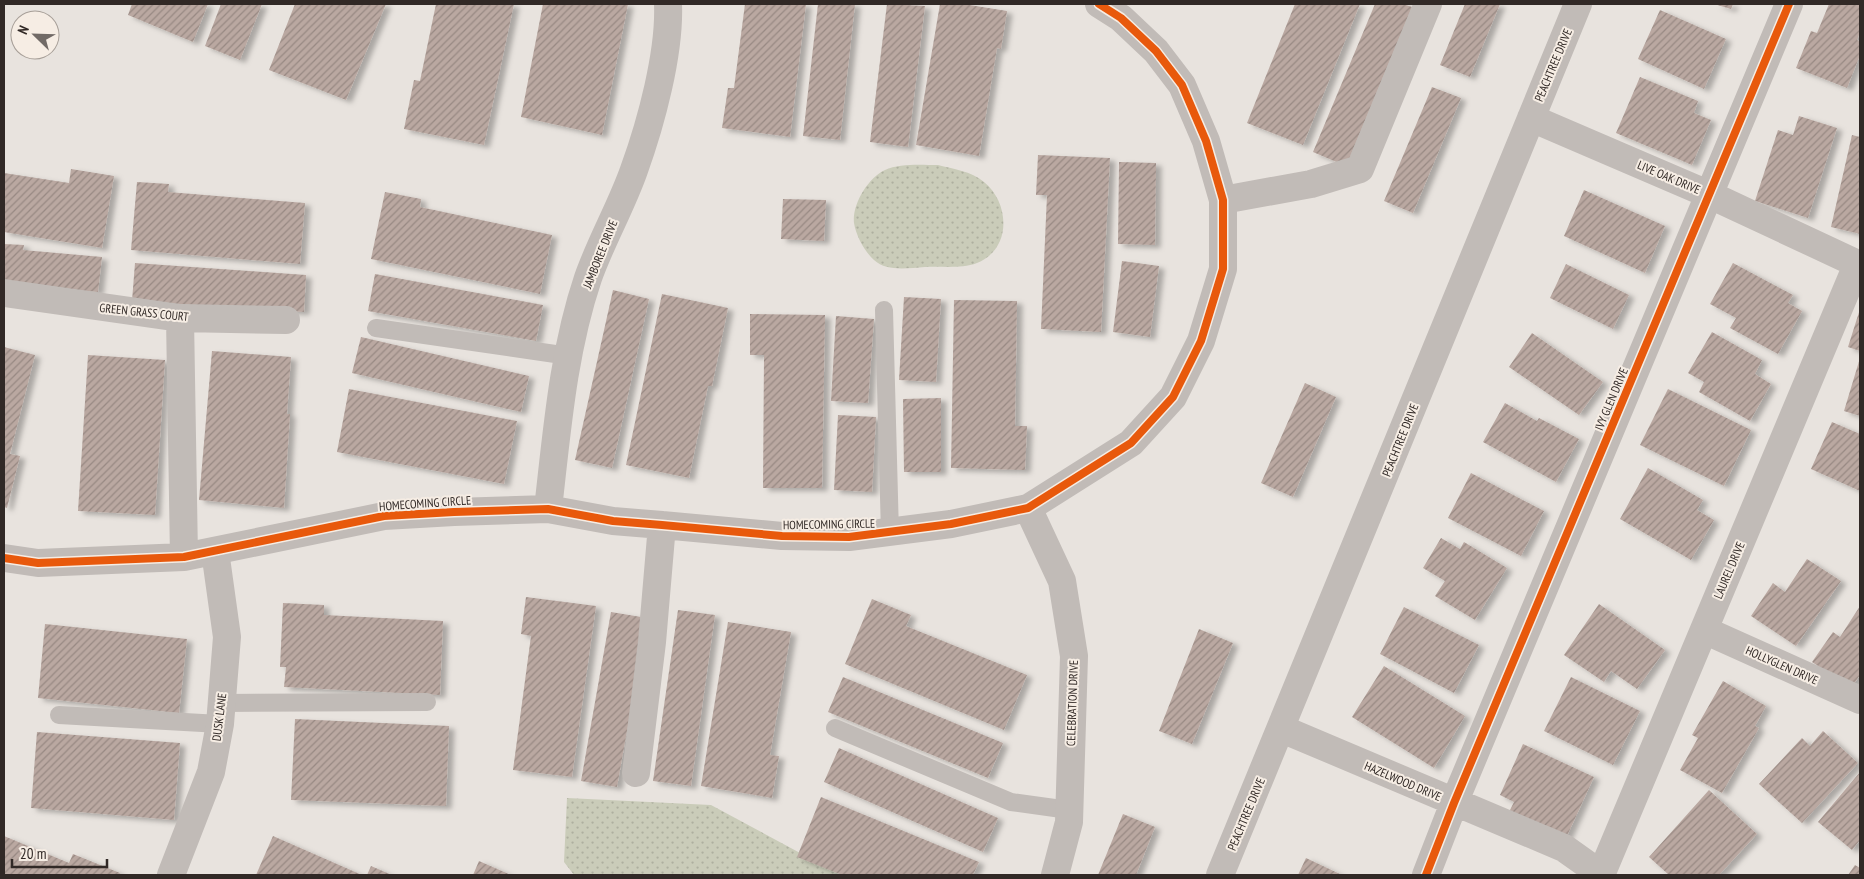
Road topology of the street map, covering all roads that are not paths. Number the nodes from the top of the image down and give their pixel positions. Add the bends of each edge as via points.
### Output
1 (668, 4) edge
2 (1099, 4) edge
3 (1428, 4) edge
4 (1578, 4) edge
5 (1789, 4) edge
6 (1531, 118) junction
7 (1708, 194) junction
8 (1223, 200) junction
9 (1859, 265) edge
10 (4, 293) edge
11 (884, 310) dead end
12 (180, 318) junction
13 (286, 320) dead end
14 (376, 328) dead end
15 (568, 356) junction
16 (1028, 508) junction
17 (548, 509) junction
18 (662, 526) junction
19 (890, 534) junction
20 (215, 551) junction
21 (184, 557) junction
22 (4, 558) edge
23 (1704, 630) junction
24 (1860, 700) edge
25 (427, 702) dead end
26 (221, 714) junction
27 (59, 715) dead end
28 (835, 728) dead end
29 (1282, 729) junction
30 (636, 773) dead end
31 (1454, 802) junction
32 (1069, 810) junction
33 (170, 875) edge
34 (1055, 875) edge
35 (1220, 875) edge
36 (1426, 875) edge
37 (1602, 875) edge

1 - 15 street, JAMBOREE DRIVE via 669,30 654,101 634,170 589,278
2 - 8 street, HOMECOMING CIRCLE via 1121,18 1156,51 1182,85 1206,141
3 - 8 street via 1360,169 1311,184
4 - 6 street, PEACHTREE DRIVE
5 - 7 street, IVY GLEN DRIVE
6 - 7 street, LIVE OAK DRIVE
6 - 29 street, PEACHTREE DRIVE
7 - 9 street, LIVE OAK DRIVE
7 - 31 street, IVY GLEN DRIVE
8 - 16 street, HOMECOMING CIRCLE via 1223,269 1200,341 1174,397 1132,443
9 - 23 street, LAUREL DRIVE
10 - 12 street, GREEN GRASS COURT
11 - 19 lane
12 - 13 street, GREEN GRASS COURT
12 - 21 street
14 - 15 lane
15 - 17 street, JAMBOREE DRIVE
16 - 19 street, HOMECOMING CIRCLE
16 - 32 street, CELEBRATION DRIVE via 1062,581 1074,656
17 - 18 street, HOMECOMING CIRCLE
17 - 20 street, HOMECOMING CIRCLE via 384,516
18 - 19 street, HOMECOMING CIRCLE via 782,536
18 - 30 street
20 - 21 street, HOMECOMING CIRCLE
20 - 26 street, DUSK LANE via 227,638
21 - 22 street, HOMECOMING CIRCLE via 38,563
23 - 24 street, HOLLYGLEN DRIVE
23 - 37 street, LAUREL DRIVE
25 - 26 lane
26 - 27 lane
26 - 33 street, DUSK LANE via 211,772
28 - 32 lane via 1011,802
29 - 31 street, HAZELWOOD DRIVE
29 - 35 street, PEACHTREE DRIVE
31 - 36 street, IVY GLEN DRIVE
31 - 37 street, HAZELWOOD DRIVE via 1564,848
32 - 34 street, CELEBRATION DRIVE

